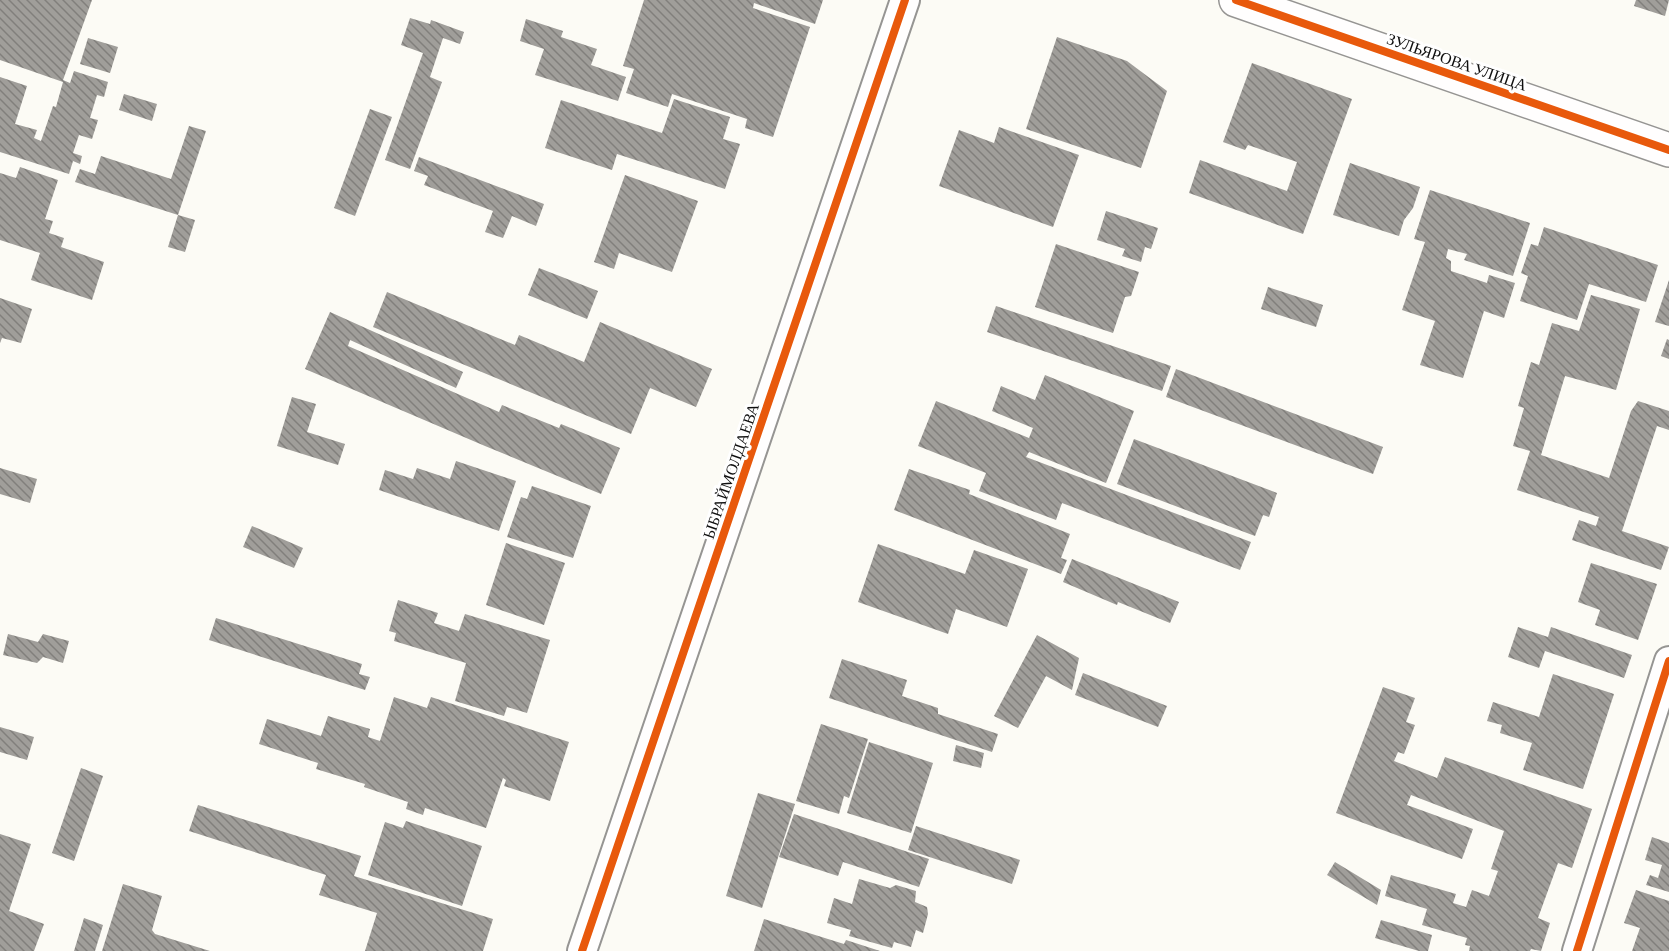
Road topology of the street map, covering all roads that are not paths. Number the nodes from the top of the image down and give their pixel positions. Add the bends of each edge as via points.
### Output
1 (905, 0) edge
2 (1236, 0) edge
3 (1669, 150) edge
4 (1669, 661) edge
5 (582, 951) edge
6 (1577, 951) edge

1 - 5 street, ЫБРАЙМОЛДАЕВА
2 - 3 street, ЗУЛЬЯРОВА УЛИЦА
4 - 6 street

